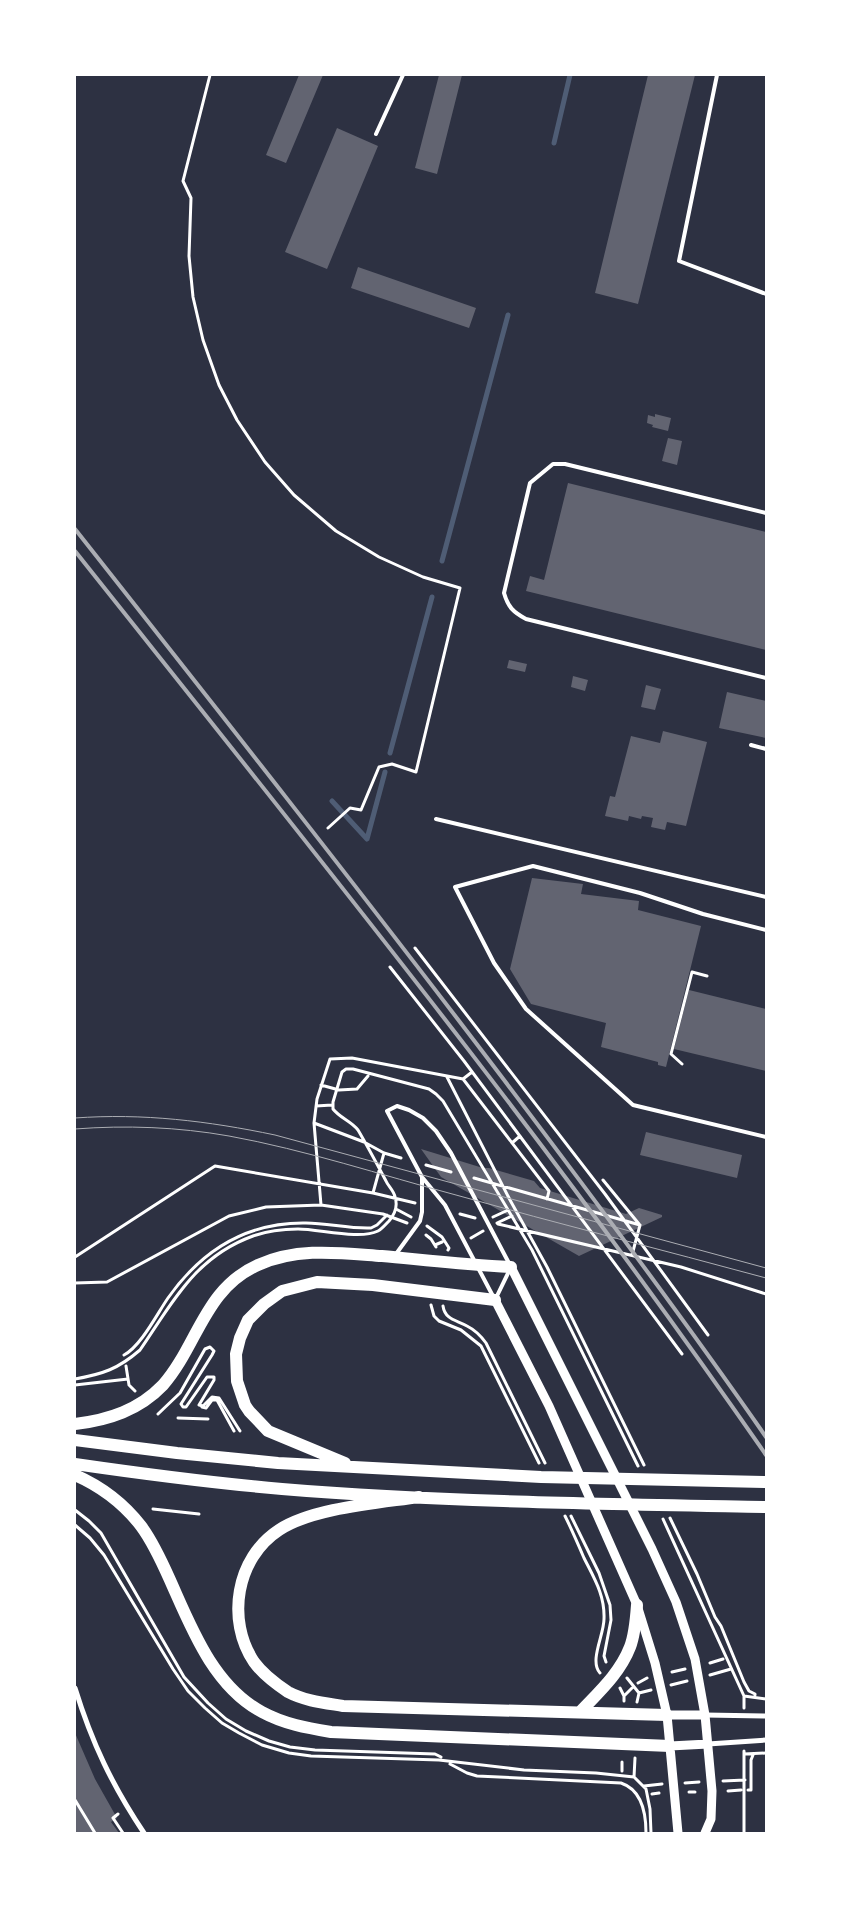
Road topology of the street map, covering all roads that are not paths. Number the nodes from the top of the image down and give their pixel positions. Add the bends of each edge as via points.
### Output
1 (403, 75) edge
2 (717, 75) edge
3 (376, 134) dead end
4 (766, 294) edge
5 (766, 513) edge
6 (766, 678) edge
7 (751, 745) dead end
8 (766, 748) edge
9 (436, 819) dead end
10 (766, 897) edge
11 (766, 930) edge
12 (766, 1137) edge
13 (422, 1177) junction
14 (393, 1257) junction
15 (477, 1265) junction
16 (511, 1267) junction
17 (495, 1300) junction
18 (75, 1424) edge
19 (75, 1440) edge
20 (75, 1464) edge
21 (357, 1467) junction
22 (75, 1475) edge
23 (766, 1478) edge
24 (746, 1481) junction
25 (766, 1482) edge
26 (419, 1497) junction
27 (766, 1509) edge
28 (638, 1605) junction
29 (75, 1688) edge
30 (580, 1712) junction
31 (667, 1715) junction
32 (705, 1715) junction
33 (766, 1716) edge
34 (766, 1740) edge
35 (708, 1744) junction
36 (670, 1746) junction
37 (144, 1833) edge
38 (678, 1833) edge
39 (705, 1833) edge

1 - 3 lane
2 - 4 lane via 679,262
5 - 6 lane via 565,464 553,464 530,483 504,593 512,611 526,619
7 - 8 lane
9 - 10 lane
11 - 12 lane via 533,866 455,887 494,962 526,1009 633,1105
13 - 14 lane via 420,1221
13 - 15 lane via 446,1205
13 - 16 lane via 387,1110 397,1106 409,1110 436,1131 451,1153
14 - 15 main road
14 - 18 main road via 305,1252 258,1265 219,1295 173,1371 144,1402 118,1416
15 - 16 main road
15 - 17 lane
16 - 17 lane
16 - 32 street via 676,1602 695,1659
17 - 21 main road via 373,1285 317,1282 282,1291 248,1320 236,1354 237,1380 249,1411 268,1431
17 - 28 street via 549,1406
19 - 21 main road via 226,1459
20 - 26 main road via 236,1484
21 - 24 main road via 541,1477
22 - 36 main road via 108,1494 142,1527 191,1628 230,1687 243,1700 290,1725 331,1732
23 - 24 main road
24 - 25 main road
26 - 27 main road
26 - 30 main road via 324,1512 279,1529 266,1540 247,1565 240,1585 238,1611 242,1638 254,1662 289,1692 312,1701 343,1706
28 - 30 main road via 634,1634 623,1662
28 - 31 street
29 - 37 street via 88,1731 110,1779
30 - 31 main road
31 - 32 street
31 - 36 street
32 - 33 street
32 - 35 street
34 - 35 street
35 - 36 street
35 - 39 street via 712,1791 711,1819
36 - 38 street

